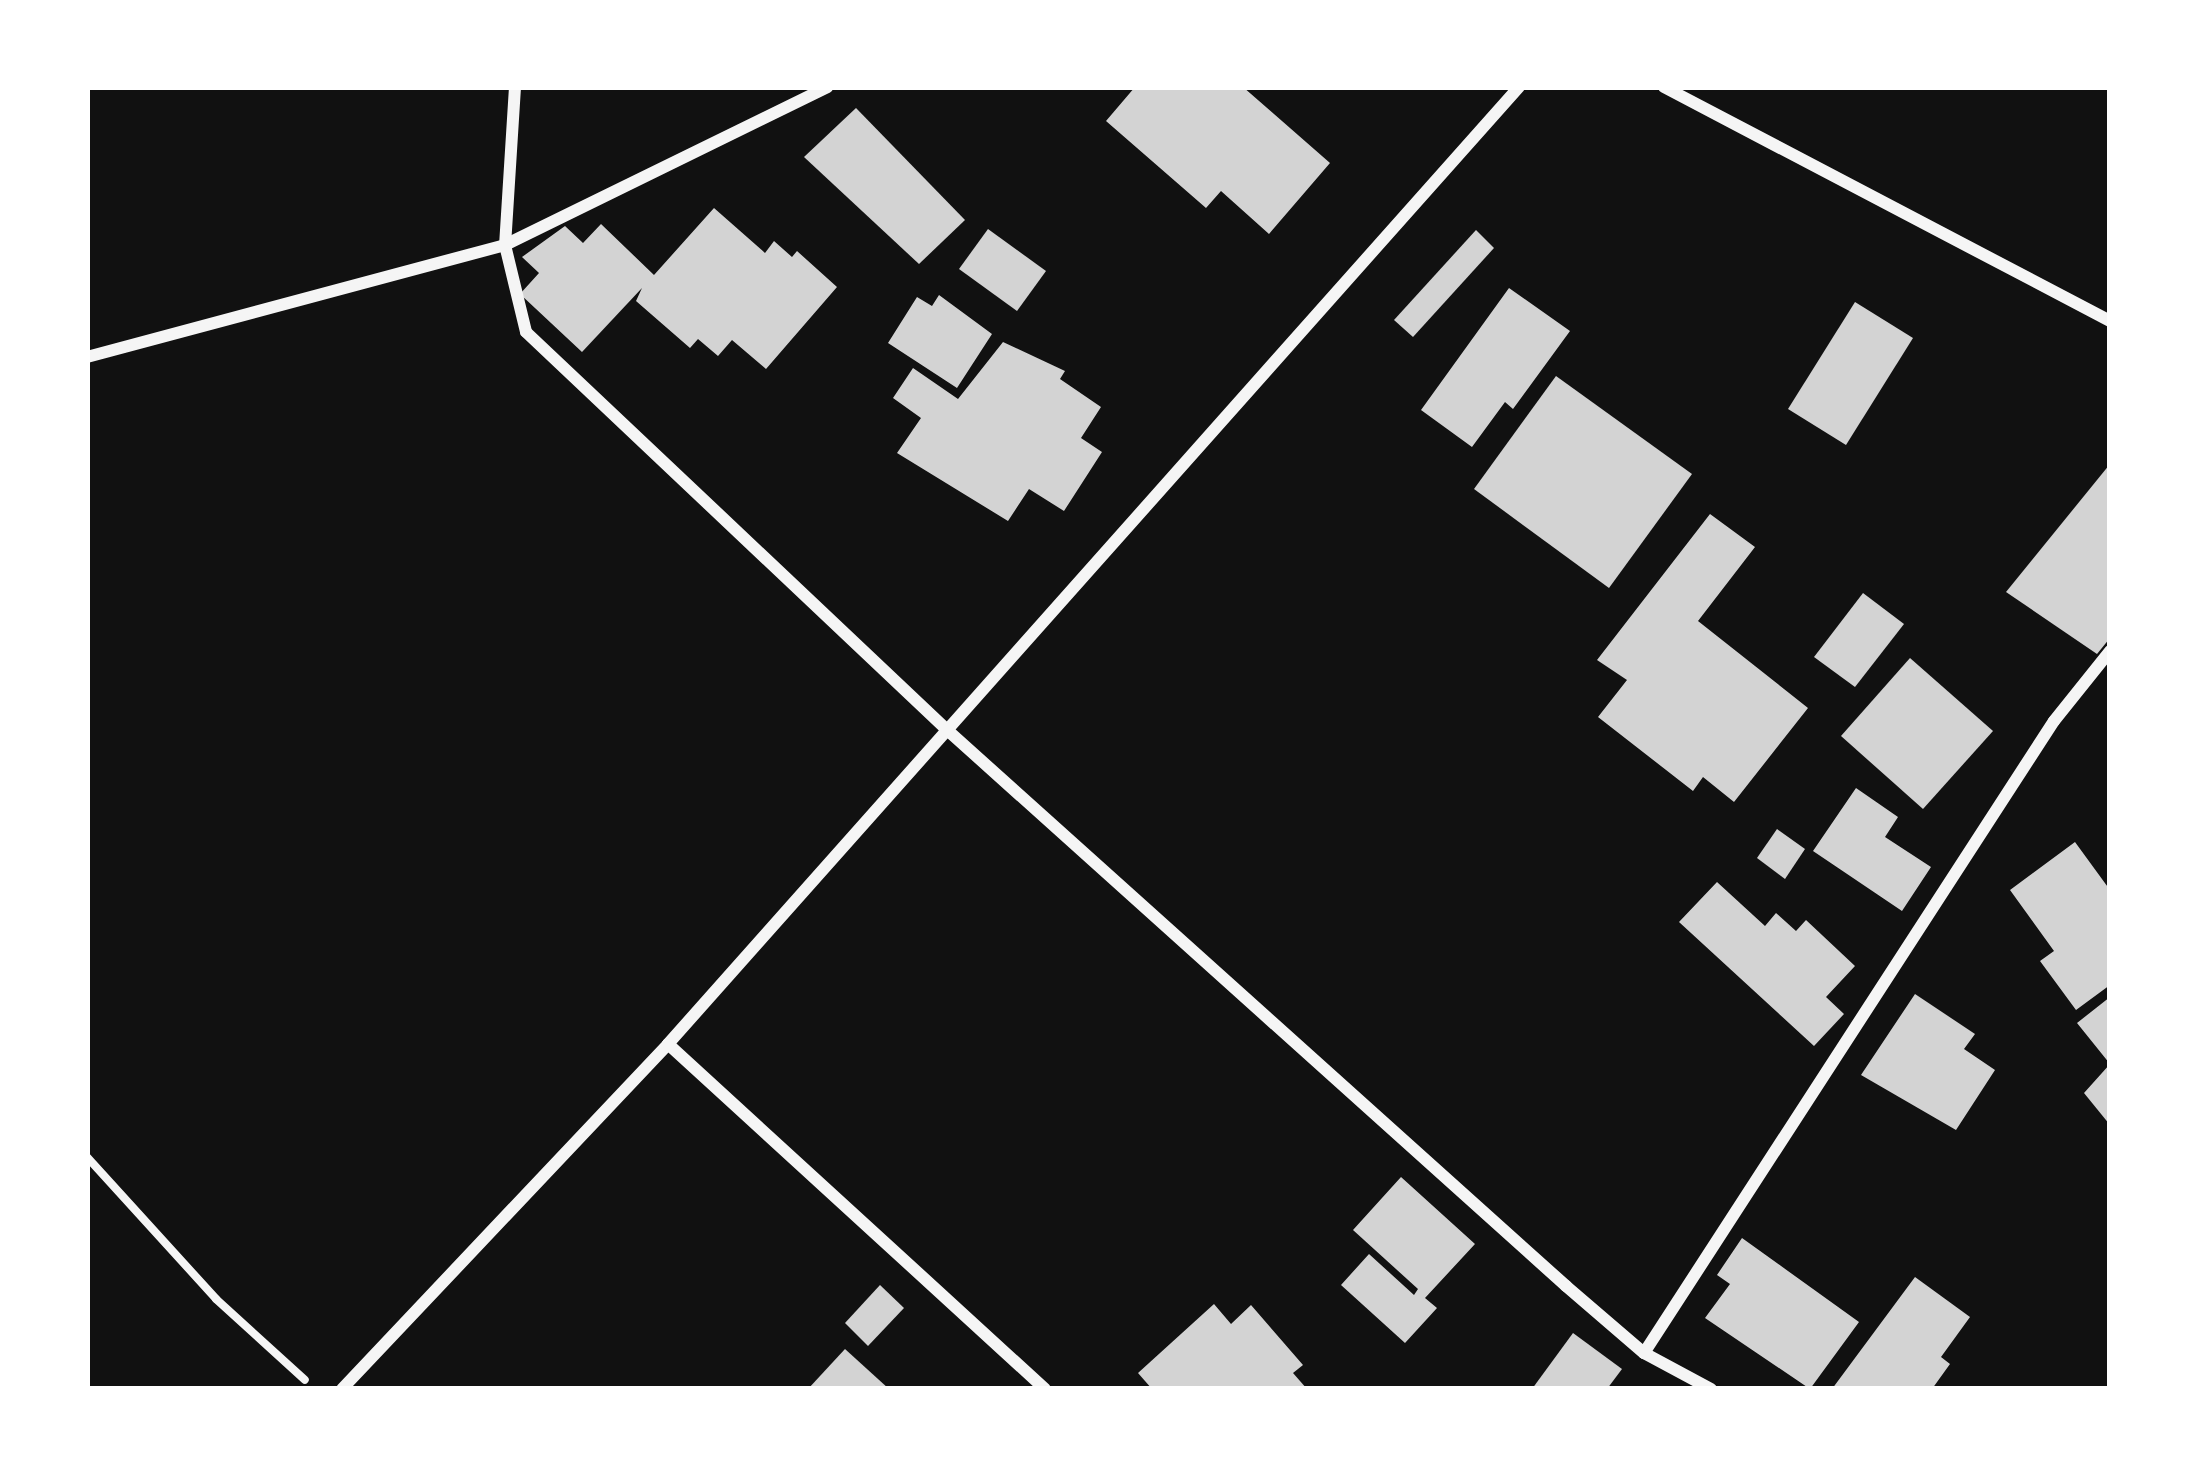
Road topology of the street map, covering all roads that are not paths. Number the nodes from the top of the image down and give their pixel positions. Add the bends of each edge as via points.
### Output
1 (515, 87) edge
2 (827, 87) edge
3 (1520, 87) edge
4 (1664, 87) edge
5 (505, 245) junction
6 (2110, 321) edge
7 (87, 357) edge
8 (2110, 651) edge
9 (945, 728) junction
10 (668, 1044) junction
11 (1644, 1353) junction
12 (342, 1389) edge
13 (1046, 1389) edge
14 (1712, 1389) edge

1 - 5 street
2 - 5 street
3 - 9 street
4 - 6 street
5 - 7 street
5 - 9 street via 526,332
8 - 11 street via 2054,721
9 - 10 street
9 - 11 street
10 - 12 street
10 - 13 street
11 - 14 street

